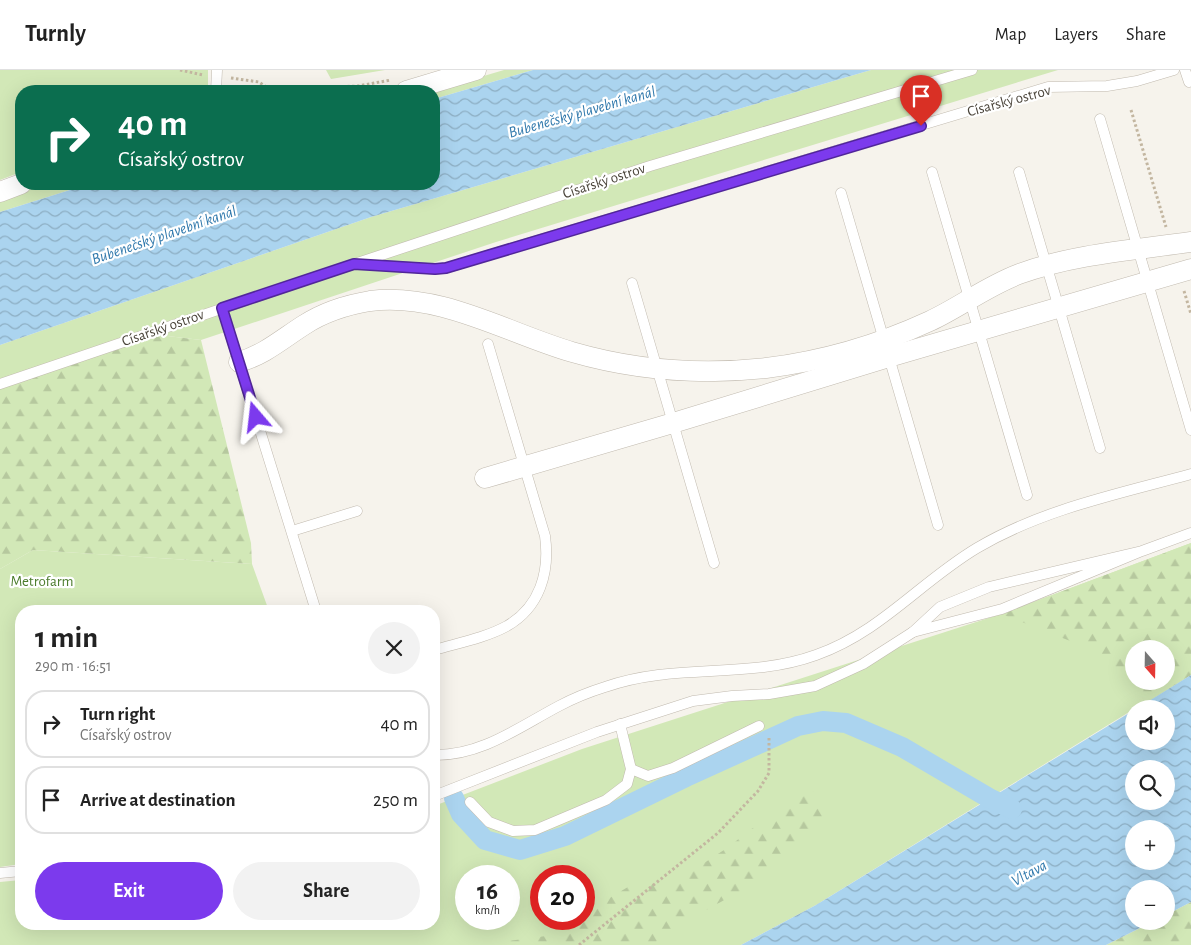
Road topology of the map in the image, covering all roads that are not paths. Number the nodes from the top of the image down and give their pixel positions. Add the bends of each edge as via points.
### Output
1 (217, 70) edge
2 (476, 70) edge
3 (972, 70) edge
4 (1174, 70) edge
5 (1185, 70) edge
6 (1189, 82) dead end
7 (216, 85) edge
8 (400, 85) edge
9 (1100, 120) dead end
10 (932, 172) dead end
11 (1019, 172) dead end
12 (15, 186) edge
13 (0, 192) edge
14 (842, 193) dead end
15 (1191, 242) edge
16 (1138, 250) junction
17 (354, 264) junction
18 (1047, 265) junction
19 (1185, 271) edge
20 (1147, 281) junction
21 (632, 282) dead end
22 (969, 299) junction
23 (1059, 307) junction
24 (222, 308) junction
25 (979, 330) junction
26 (488, 344) dead end
27 (886, 348) junction
28 (239, 362) junction
29 (657, 368) junction
30 (0, 384) edge
31 (673, 423) junction
32 (1191, 430) edge
33 (1100, 448) dead end
34 (524, 466) junction
35 (1191, 474) edge
36 (485, 478) dead end
37 (1027, 495) dead end
38 (357, 512) dead end
39 (938, 525) dead end
40 (292, 531) junction
41 (1191, 533) edge
42 (1142, 551) junction
43 (714, 563) dead end
44 (314, 605) edge
45 (913, 632) junction
46 (440, 648) edge
47 (620, 724) junction
48 (759, 726) dead end
49 (440, 755) edge
50 (631, 769) junction
51 (440, 794) edge
52 (470, 802) dead end
53 (15, 872) edge
54 (0, 873) edge

1 - 7 lane
2 - 8 street
3 - 17 lane, Císařský ostrov via 650,166
4 - 17 lane, Císařský ostrov via 1106,86 1048,87 446,268
5 - 6 lane
9 - 16 lane
10 - 22 lane
11 - 18 lane
12 - 13 street
14 - 27 lane
15 - 16 street
16 - 18 street
16 - 20 lane
17 - 24 lane, Císařský ostrov
18 - 22 street via 1017,275
18 - 23 lane
19 - 20 street
20 - 23 street
20 - 32 lane
21 - 29 lane
22 - 25 lane
22 - 27 street
23 - 25 street
23 - 33 lane
24 - 28 lane
24 - 30 lane, Císařský ostrov
25 - 27 street
25 - 37 lane
26 - 34 lane
27 - 29 street via 765,368
27 - 31 street
27 - 39 lane
28 - 29 street via 267,350 322,315 354,304 388,300 436,305 572,352
28 - 40 lane
29 - 31 lane
31 - 34 street
31 - 43 lane
34 - 36 street
34 - 46 lane via 547,551 546,572 539,592 531,605 508,626
35 - 49 lane via 1053,512 1010,530 968,554 863,633 816,655 765,668 683,671 636,678 585,694 480,747
38 - 40 lane
40 - 44 lane
41 - 42 lane
42 - 45 lane via 1002,609
42 - 45 lane via 988,587 940,606
45 - 47 lane via 863,664 815,686 693,702
47 - 50 lane
47 - 51 lane
48 - 50 lane via 674,768 648,776
50 - 52 lane via 627,784 606,800 535,830 513,831 489,822
53 - 54 lane

